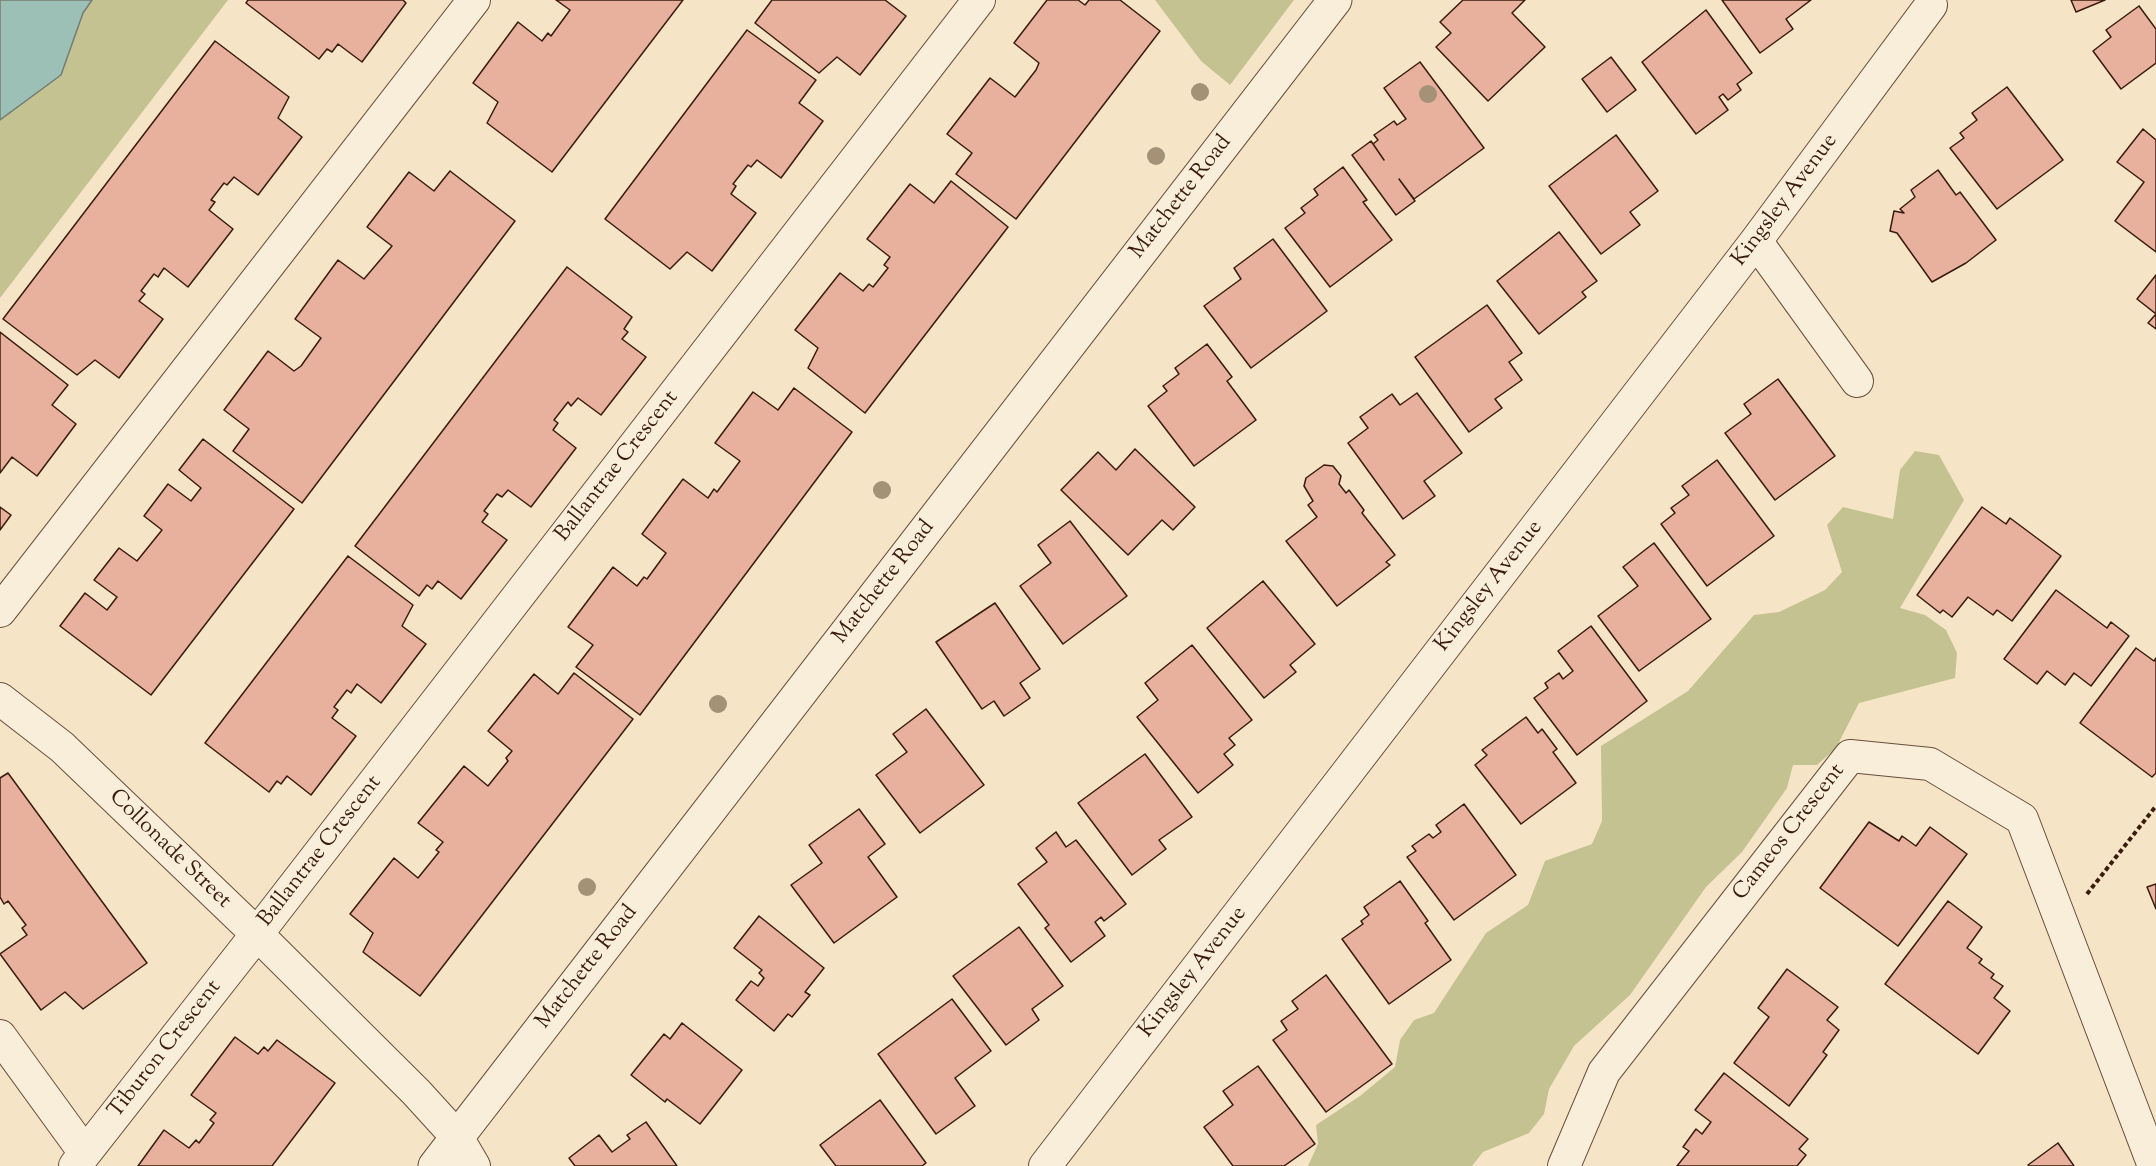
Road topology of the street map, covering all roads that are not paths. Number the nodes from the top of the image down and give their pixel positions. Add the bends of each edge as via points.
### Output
1 (474, 0) edge
2 (979, 0) edge
3 (1335, 0) edge
4 (1931, 5) dead end
5 (1756, 242) junction
6 (1857, 381) dead end
7 (0, 611) edge
8 (0, 699) edge
9 (257, 934) junction
10 (0, 1036) edge
11 (457, 1137) junction
12 (80, 1159) edge
13 (435, 1166) edge
14 (474, 1166) edge
15 (1045, 1166) edge
16 (1564, 1166) edge
17 (2154, 1166) edge

1 - 7 street
2 - 9 street, Ballantrae Crescent
3 - 11 street, Matchette Road
4 - 5 street, Kingsley Avenue
5 - 6 street
5 - 15 street, Kingsley Avenue
8 - 9 street, Collonade Street via 62,747
9 - 11 street, Collonade Street
9 - 12 street, Tiburon Crescent
10 - 12 street
11 - 13 street, Matchette Road
11 - 14 street, Collonade Street
16 - 17 street, Cameos Crescent via 1604,1072 1850,756 1930,764 2022,819

